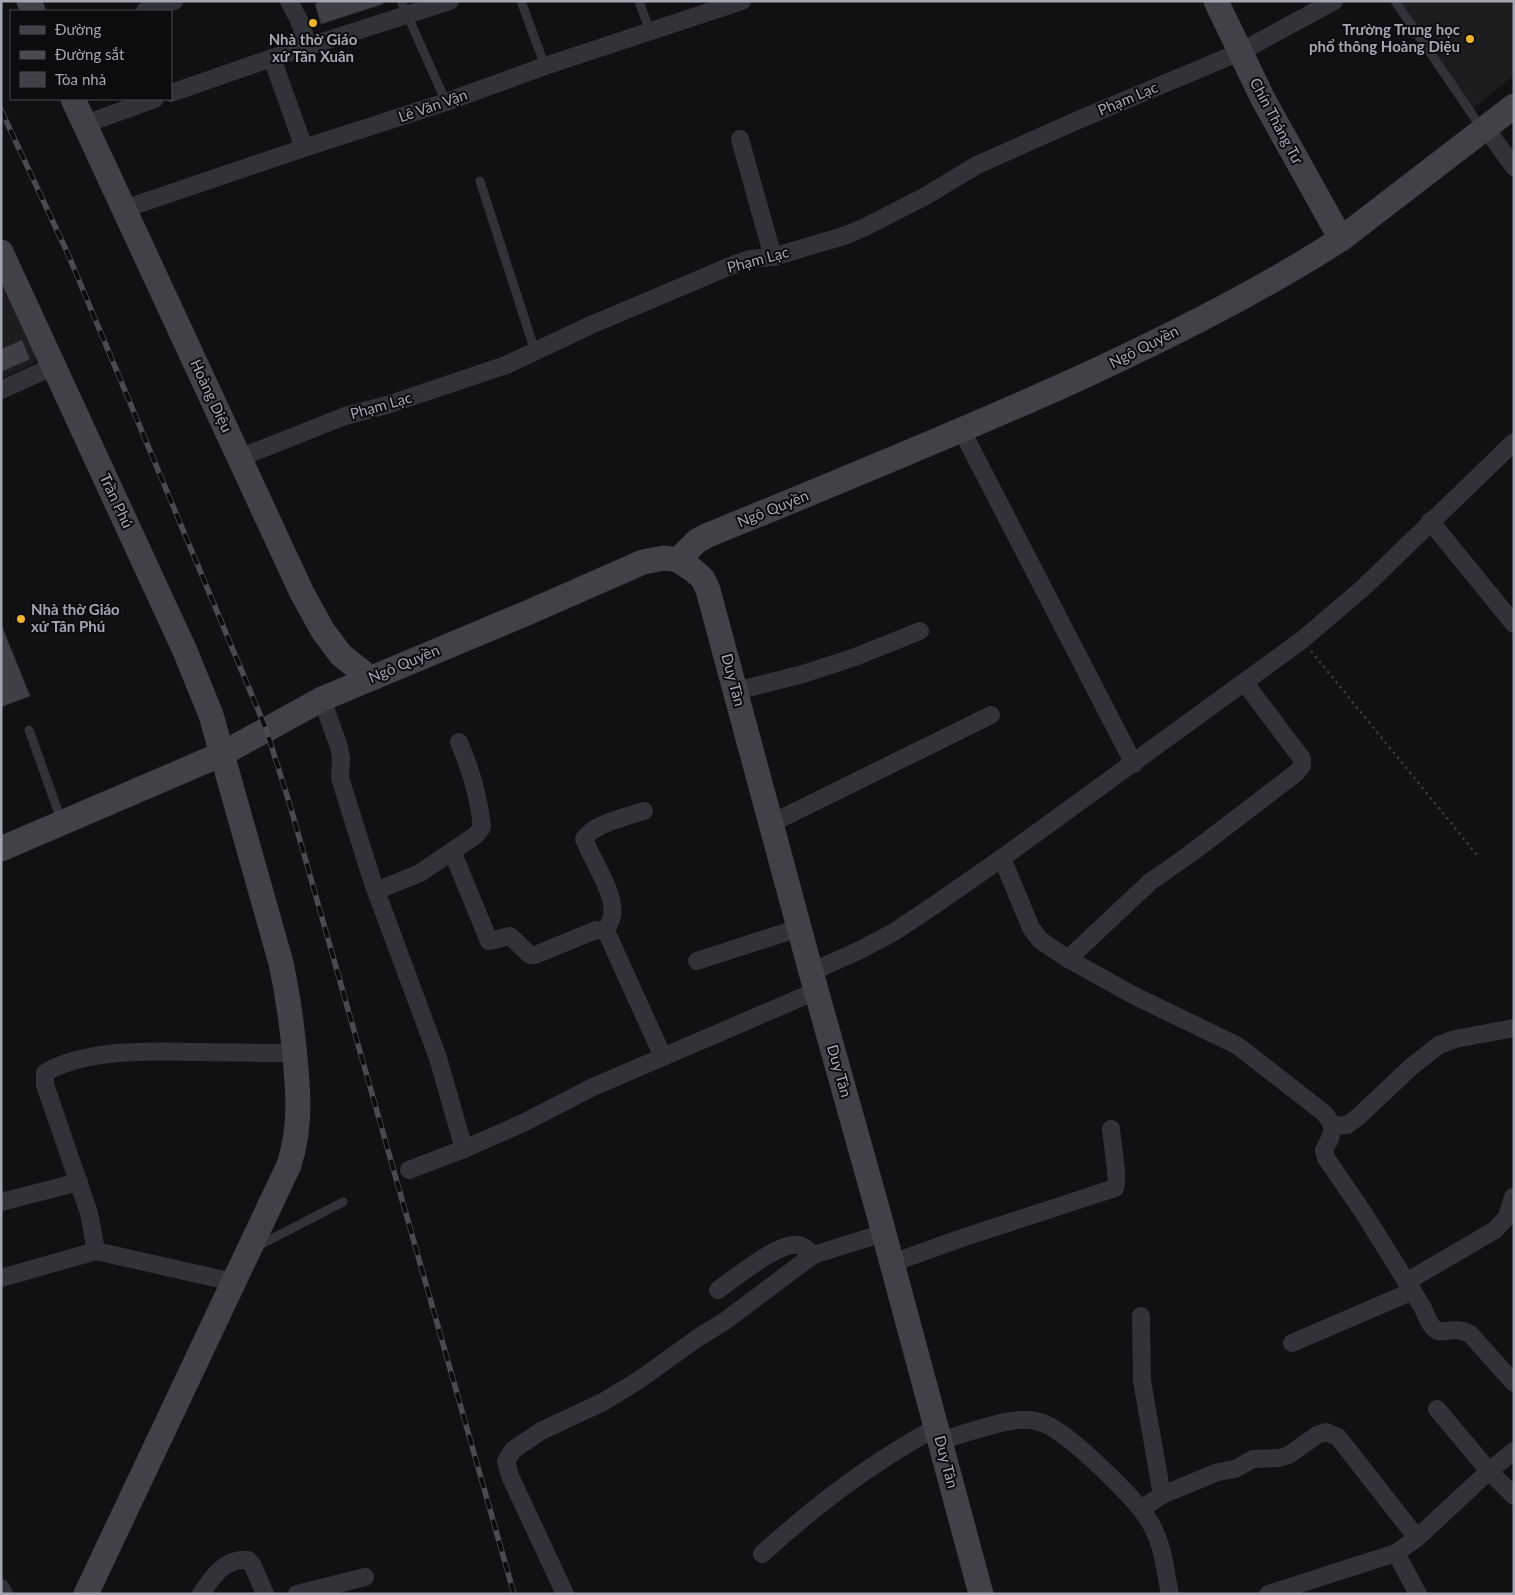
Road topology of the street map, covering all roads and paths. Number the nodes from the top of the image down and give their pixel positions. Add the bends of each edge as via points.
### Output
1 (174, 1) edge
2 (289, 1) edge
3 (450, 1) edge
4 (521, 1) edge
5 (639, 1) edge
6 (742, 1) edge
7 (1216, 1) edge
8 (1334, 1) edge
9 (1395, 1) edge
10 (404, 8) edge
11 (148, 10) edge
12 (650, 32) junction
13 (309, 47) junction
14 (1240, 52) junction
15 (272, 58) junction
16 (545, 66) junction
17 (172, 93) edge
18 (74, 100) edge
19 (152, 100) edge
20 (446, 102) junction
21 (1514, 106) edge
22 (85, 124) junction
23 (1484, 128) junction
24 (740, 139) dead end
25 (304, 148) junction
26 (1514, 167) edge
27 (480, 181) dead end
28 (124, 209) junction
29 (1341, 239) junction
30 (1, 252) edge
31 (773, 257) junction
32 (535, 351) junction
33 (54, 366) junction
34 (1, 390) edge
35 (962, 431) junction
36 (1512, 448) edge
37 (239, 458) junction
38 (1430, 521) junction
39 (678, 560) junction
40 (1514, 624) edge
41 (920, 631) dead end
42 (1302, 640) junction
43 (370, 678) junction
44 (1245, 683) junction
45 (736, 691) junction
46 (322, 699) junction
47 (991, 715) dead end
48 (30, 730) dead end
49 (460, 742) dead end
50 (222, 754) junction
51 (1134, 764) junction
52 (644, 811) dead end
53 (772, 822) junction
54 (62, 824) junction
55 (1, 849) edge
56 (452, 851) junction
57 (1476, 855) dead end
58 (1002, 858) junction
59 (376, 891) junction
60 (799, 928) junction
61 (606, 931) junction
62 (1068, 959) junction
63 (697, 961) dead end
64 (814, 981) junction
65 (1514, 1028) edge
66 (294, 1053) junction
67 (663, 1057) junction
68 (1332, 1126) junction
69 (1111, 1129) dead end
70 (464, 1149) junction
71 (409, 1170) dead end
72 (79, 1182) junction
73 (1513, 1196) edge
74 (1, 1202) edge
75 (343, 1202) dead end
76 (884, 1233) junction
77 (96, 1251) junction
78 (247, 1252) junction
79 (813, 1255) junction
80 (892, 1263) junction
81 (1, 1278) edge
82 (234, 1282) junction
83 (1409, 1286) junction
84 (718, 1290) dead end
85 (1141, 1316) dead end
86 (1292, 1343) dead end
87 (1514, 1383) edge
88 (1437, 1409) dead end
89 (938, 1434) junction
90 (1514, 1451) edge
91 (1489, 1471) junction
92 (1162, 1495) junction
93 (1514, 1496) edge
94 (1141, 1509) junction
95 (1417, 1538) junction
96 (1396, 1553) junction
97 (762, 1554) dead end
98 (365, 1577) dead end
99 (1, 1588) edge
100 (4, 1594) edge
101 (86, 1594) edge
102 (201, 1594) edge
103 (265, 1594) edge
104 (297, 1594) edge
105 (565, 1594) edge
106 (981, 1594) edge
107 (1170, 1594) edge
108 (1268, 1594) edge
109 (1418, 1594) edge

1 - 11 street
2 - 13 street
3 - 10 street
4 - 16 lane
5 - 12 lane
6 - 12 street, Lê Văn Vận
7 - 14 street, Chín Tháng Tư
8 - 14 street, Phạm Lạc
9 - 23 lane
10 - 13 street
10 - 20 lane
12 - 16 street, Lê Văn Vận
13 - 15 street
14 - 29 street, Chín Tháng Tư via 1263,100
14 - 31 street, Phạm Lạc via 985,162 847,235
15 - 17 street
15 - 25 street
16 - 20 street, Lê Văn Vận
18 - 22 street, Hoàng Diệu
19 - 22 street
20 - 25 street, Lê Văn Vận
21 - 23 street, Ngô Quyền
22 - 28 street, Hoàng Diệu
23 - 26 street
23 - 29 street, Ngô Quyền
24 - 31 street
25 - 28 street, Lê Văn Vận
27 - 32 lane
28 - 37 street, Hoàng Diệu
29 - 35 street, Ngô Quyền via 1222,308 1128,356
30 - 33 street, Trần Phú
31 - 32 street, Phạm Lạc via 735,264 590,324
32 - 37 street, Phạm Lạc via 486,373 344,416
33 - 34 street
33 - 50 street, Trần Phú via 185,650 211,715
35 - 39 street, Ngô Quyền via 706,536
35 - 51 street
36 - 38 street
37 - 43 street, Hoàng Diệu via 323,631 341,655
38 - 40 street
38 - 42 street via 1363,588
39 - 43 street, Ngô Quyền via 664,558 643,562
39 - 45 street, Duy Tân via 698,574 708,590
41 - 45 street via 803,674
42 - 44 street
42 - 57 path
43 - 46 street, Ngô Quyền
44 - 51 street
44 - 62 street via 1302,759 1302,766 1150,882
45 - 53 street, Duy Tân
46 - 50 street, Ngô Quyền
46 - 59 street via 339,748 340,778
47 - 53 street
48 - 54 lane
49 - 56 street via 480,806 482,826
50 - 54 street, Ngô Quyền
50 - 66 street, Trần Phú via 281,963 289,1000
51 - 58 street
52 - 61 street via 596,828 584,839 605,881 610,900 613,914
53 - 60 street, Duy Tân
54 - 55 street, Ngô Quyền
56 - 59 street via 420,873
56 - 61 street via 489,941 510,936 530,955 535,955 596,930
58 - 62 street via 1031,928 1040,940
58 - 64 street via 894,932
59 - 70 street via 438,1058
60 - 63 street
60 - 64 street, Duy Tân
61 - 67 street
62 - 68 street via 1238,1046 1324,1113
64 - 67 street via 737,1024
64 - 76 street, Duy Tân
65 - 68 street via 1439,1045 1358,1117 1347,1125
66 - 72 street via 126,1051 54,1067 45,1073 45,1085
66 - 78 street, Trần Phú via 298,1101 293,1151
67 - 70 street
68 - 83 street via 1333,1134 1324,1150 1326,1158
69 - 80 street via 1117,1179 1115,1188
70 - 71 street
72 - 74 street
72 - 77 street
73 - 83 street via 1507,1217 1495,1230
75 - 78 lane
76 - 79 street
76 - 80 street, Duy Tân
77 - 81 street
77 - 82 street
78 - 82 street, Trần Phú
79 - 84 street via 799,1244 788,1245
79 - 105 street via 639,1380 541,1432 508,1456 510,1476
80 - 89 street, Duy Tân
82 - 101 street, Trần Phú
83 - 86 street
83 - 87 street via 1433,1329 1441,1332 1463,1330 1470,1334
85 - 92 street via 1142,1381
88 - 91 street
89 - 94 street via 1020,1419 1044,1424 1072,1442
89 - 97 street via 878,1461 823,1500
89 - 106 street, Duy Tân
90 - 91 street
91 - 93 street
91 - 95 street
92 - 94 street
92 - 95 street via 1253,1459 1288,1455 1326,1432 1338,1437
94 - 107 street via 1161,1545
95 - 96 street
96 - 108 street
96 - 109 street
98 - 104 street
99 - 100 street
102 - 103 street via 214,1574 240,1559 248,1560 253,1566

